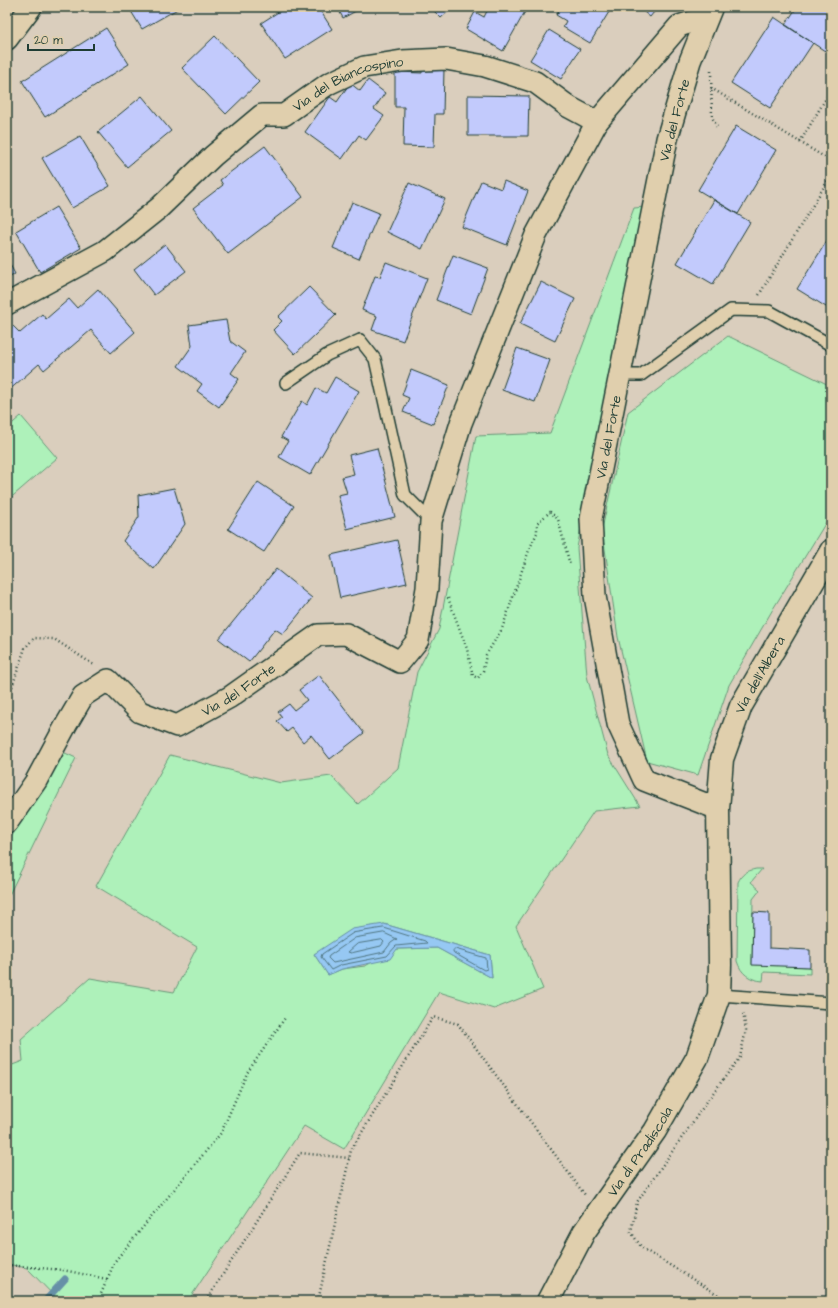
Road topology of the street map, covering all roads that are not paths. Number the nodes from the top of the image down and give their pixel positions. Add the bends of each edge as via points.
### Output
1 (31, 7) edge
2 (710, 12) edge
3 (7, 39) edge
4 (597, 122) junction
5 (7, 304) edge
6 (831, 345) edge
7 (620, 375) junction
8 (286, 383) dead end
9 (431, 521) junction
10 (831, 551) edge
11 (718, 809) junction
12 (7, 823) edge
13 (719, 995) junction
14 (831, 1002) edge
15 (548, 1301) edge

1 - 3 street
2 - 4 street, Via del Forte via 679,26
2 - 7 street, Via del Forte via 690,61 667,140
4 - 5 street, Via del Biancospino via 569,107 535,82 485,66 446,59 402,61 364,67 328,84 284,115 262,115 213,156 159,208 105,251
4 - 9 street, Via del Forte via 536,235 461,423
6 - 7 lane via 769,311 731,310 641,375
7 - 11 street, Via del Forte via 591,519 595,596 618,724 644,780
8 - 9 lane via 327,355 360,340 375,359 405,495
9 - 12 street, Via del Forte via 427,588 418,640 400,662 346,634 318,635 230,697 177,726 140,712 108,680 83,696 36,781
10 - 11 street, Via dell'Albera via 741,706 722,759
11 - 13 street, Via di Pradiscola
13 - 14 lane
13 - 15 street, Via di Pradiscola via 696,1058 654,1131 584,1232

